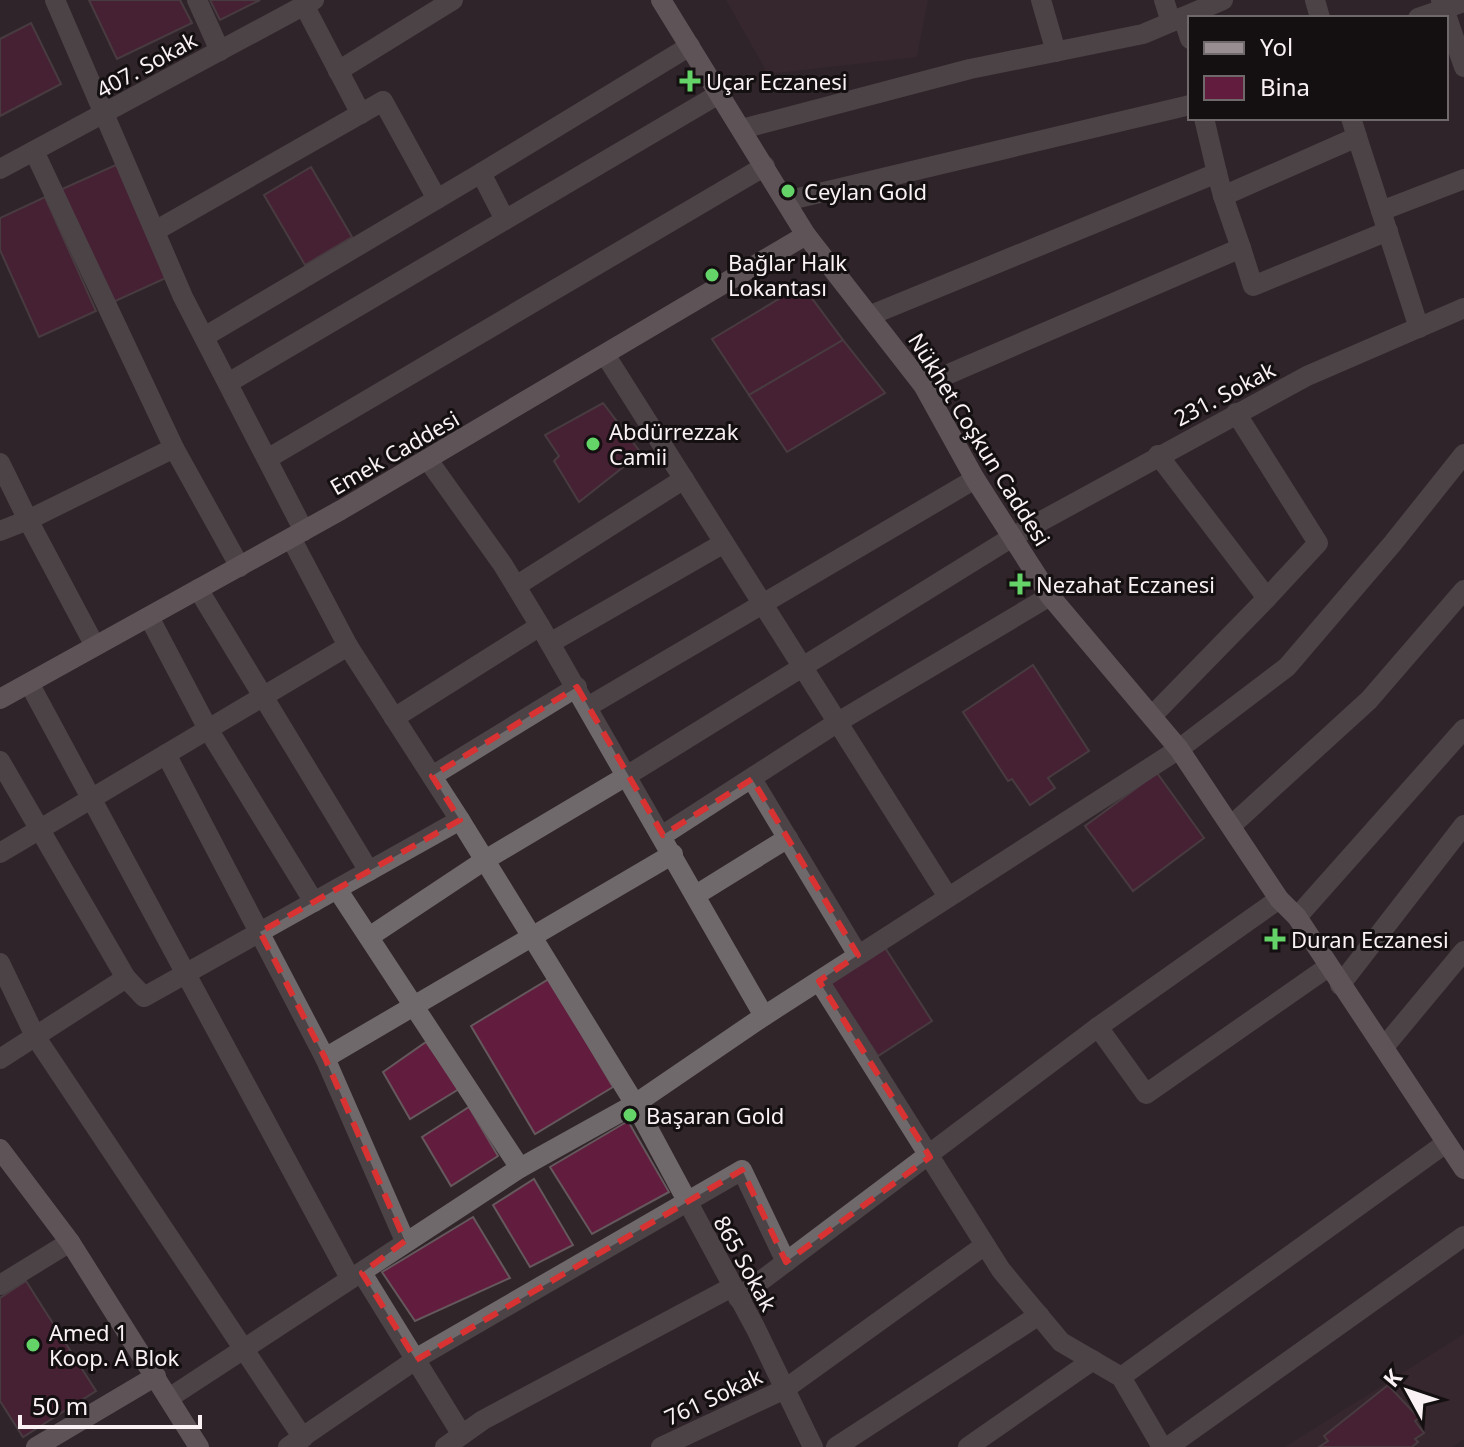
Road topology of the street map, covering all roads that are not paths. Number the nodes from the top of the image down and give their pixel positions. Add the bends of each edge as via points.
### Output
1 (55, 0) edge
2 (197, 0) edge
3 (453, 0) edge
4 (661, 0) edge
5 (1041, 0) edge
6 (1164, 0) edge
7 (1223, 0) edge
8 (309, 3) edge
9 (1450, 3) edge
10 (1422, 16) edge
11 (1177, 20) junction
12 (1188, 36) edge
13 (690, 46) junction
14 (220, 51) junction
15 (1056, 52) junction
16 (1464, 67) edge
17 (338, 71) junction
18 (719, 94) junction
19 (1188, 105) edge
20 (105, 114) junction
21 (361, 114) junction
22 (1204, 120) edge
23 (1354, 128) edge
24 (742, 129) junction
25 (34, 151) junction
26 (765, 166) junction
27 (0, 169) edge
28 (481, 173) junction
29 (1217, 173) junction
30 (1464, 179) edge
31 (1223, 196) junction
32 (437, 199) junction
33 (786, 201) junction
34 (1381, 211) junction
35 (505, 220) junction
36 (155, 231) junction
37 (1388, 231) junction
38 (806, 235) junction
39 (1241, 248) junction
40 (1464, 308) edge
41 (871, 315) junction
42 (1419, 328) junction
43 (204, 337) junction
44 (606, 356) junction
45 (228, 383) junction
46 (923, 385) junction
47 (1236, 413) junction
48 (174, 448) junction
49 (1464, 454) edge
50 (1158, 455) junction
51 (267, 459) junction
52 (428, 460) junction
53 (0, 463) edge
54 (684, 479) junction
55 (975, 479) junction
56 (28, 520) junction
57 (0, 531) edge
58 (298, 534) junction
59 (1014, 536) junction
60 (724, 543) junction
61 (240, 567) junction
62 (516, 586) junction
63 (198, 589) junction
64 (1464, 590) edge
65 (1050, 596) junction
66 (1267, 598) junction
67 (762, 603) junction
68 (149, 617) junction
69 (545, 634) junction
70 (95, 646) junction
71 (348, 646) junction
72 (802, 665) junction
73 (29, 683) junction
74 (577, 687) junction
75 (263, 697) junction
76 (0, 699) edge
77 (589, 706) junction
78 (1152, 716) junction
79 (394, 718) junction
80 (838, 722) junction
81 (208, 729) junction
82 (1464, 729) edge
83 (1179, 749) junction
84 (166, 754) junction
85 (0, 761) edge
86 (628, 775) junction
87 (432, 776) junction
88 (752, 779) junction
89 (90, 799) junction
90 (460, 820) junction
91 (1232, 825) junction
92 (1464, 825) edge
93 (39, 829) junction
94 (788, 838) junction
95 (668, 844) junction
96 (0, 853) edge
97 (485, 860) junction
98 (369, 871) junction
99 (337, 889) junction
100 (696, 895) junction
101 (948, 897) junction
102 (1279, 899) junction
103 (314, 902) junction
104 (1297, 917) junction
105 (260, 932) junction
106 (369, 937) junction
107 (533, 937) junction
108 (1464, 951) edge
109 (858, 955) junction
110 (0, 963) edge
111 (1328, 967) junction
112 (1446, 974) junction
113 (184, 975) junction
114 (126, 978) junction
115 (819, 981) junction
116 (1340, 985) junction
117 (1464, 987) edge
118 (414, 1005) junction
119 (764, 1016) junction
120 (1098, 1027) junction
121 (35, 1036) junction
122 (1384, 1047) junction
123 (325, 1058) junction
124 (0, 1059) edge
125 (635, 1104) junction
126 (1446, 1143) junction
127 (0, 1149) edge
128 (930, 1157) junction
129 (520, 1168) junction
130 (1464, 1169) edge
131 (686, 1205) junction
132 (1464, 1236) edge
133 (405, 1241) junction
134 (70, 1242) junction
135 (985, 1245) junction
136 (786, 1262) junction
137 (356, 1276) junction
138 (0, 1285) edge
139 (735, 1293) junction
140 (1039, 1315) junction
141 (243, 1351) junction
142 (416, 1360) junction
143 (1093, 1360) junction
144 (156, 1376) junction
145 (1121, 1377) junction
146 (785, 1389) junction
147 (169, 1398) junction
148 (462, 1435) junction
149 (296, 1443) edge
150 (36, 1447) edge
151 (199, 1447) edge
152 (445, 1447) edge
153 (661, 1447) edge
154 (813, 1447) edge
155 (836, 1447) edge
156 (968, 1447) edge
157 (1162, 1447) edge
158 (1168, 1447) edge

1 - 20 street, 865 Sokak
2 - 14 street
3 - 17 street
4 - 13 street, Nükhet Coşkun Caddesi
5 - 15 street
6 - 11 street
7 - 11 street
8 - 14 street, 407. Sokak
8 - 17 street
9 - 10 street
9 - 16 street
11 - 12 street
11 - 15 street via 1143,34
13 - 18 street, Nükhet Coşkun Caddesi
13 - 28 street
14 - 20 street, 407. Sokak
15 - 24 street
17 - 21 street
18 - 24 street, Nükhet Coşkun Caddesi
18 - 35 street
19 - 33 street
20 - 25 street, 407. Sokak
20 - 36 street, 865 Sokak
21 - 32 street via 383,101
21 - 36 street
22 - 29 street
23 - 31 street
23 - 34 street
24 - 26 street, Nükhet Coşkun Caddesi
25 - 27 street, 407. Sokak
25 - 48 street
26 - 33 street, Nükhet Coşkun Caddesi
26 - 51 street
28 - 32 street
28 - 35 street
29 - 31 street
29 - 41 street
30 - 34 street
31 - 39 street
32 - 43 street
33 - 38 street, Nükhet Coşkun Caddesi
34 - 37 street
35 - 45 street
36 - 43 street, 865 Sokak
37 - 39 street via 1253,286
37 - 42 street
38 - 41 street, Nükhet Coşkun Caddesi
38 - 44 street, Emek Caddesi
39 - 46 street
40 - 42 street, 231. Sokak
41 - 46 street, Nükhet Coşkun Caddesi
42 - 47 street, 231. Sokak
43 - 45 street, 865 Sokak
44 - 52 street, Emek Caddesi
44 - 54 street
45 - 51 street, 865 Sokak
46 - 55 street, Nükhet Coşkun Caddesi
47 - 50 street, 231. Sokak
47 - 66 street via 1318,543
48 - 56 street
48 - 61 street
49 - 83 street via 1287,667
50 - 59 street, 231. Sokak
50 - 66 street
51 - 58 street, 865 Sokak
52 - 58 street, Emek Caddesi
52 - 62 street
53 - 56 street
54 - 60 street
54 - 62 street
55 - 59 street, Nükhet Coşkun Caddesi
55 - 67 street
56 - 57 street
56 - 70 street
58 - 61 street, Emek Caddesi
58 - 71 street, 865 Sokak
59 - 65 street, Nükhet Coşkun Caddesi
59 - 72 street, 231. Sokak
60 - 67 street
60 - 69 street
61 - 63 street, Emek Caddesi
62 - 69 street
63 - 68 street, Emek Caddesi
63 - 75 street
64 - 91 street via 1369,700
65 - 78 street, Nükhet Coşkun Caddesi
65 - 80 street
66 - 78 street
67 - 72 street
67 - 77 street
68 - 70 street, Emek Caddesi
68 - 81 street
69 - 74 street
69 - 79 street
70 - 73 street, Emek Caddesi
71 - 75 street
71 - 79 street, 865 Sokak
72 - 80 street
72 - 86 street, 231. Sokak
73 - 76 street, Emek Caddesi
73 - 89 street
74 - 77 street
74 - 87 street
75 - 81 street
75 - 98 street
77 - 86 street
78 - 83 street, Nükhet Coşkun Caddesi
79 - 87 street, 865 Sokak
80 - 88 street
80 - 101 street
81 - 84 street
81 - 103 street
82 - 104 street
83 - 91 street, Nükhet Coşkun Caddesi
83 - 101 street
84 - 89 street
84 - 105 street
85 - 93 street
86 - 95 street
86 - 97 street, 231. Sokak
87 - 90 street, 865 Sokak
88 - 94 street
88 - 95 street
89 - 93 street
89 - 113 street
90 - 97 street, 865 Sokak
90 - 98 street
91 - 102 street, Nükhet Coşkun Caddesi
92 - 116 street
93 - 96 street
93 - 114 street
94 - 100 street
94 - 109 street
95 - 100 street
95 - 107 street
97 - 106 street, 231. Sokak
97 - 107 street, 865 Sokak
98 - 99 street
99 - 103 street
99 - 106 street
100 - 119 street
101 - 109 street
102 - 104 street, Nükhet Coşkun Caddesi
102 - 120 street
103 - 105 street
104 - 111 street, Nükhet Coşkun Caddesi
105 - 113 street
105 - 123 street
106 - 118 street
107 - 118 street
107 - 125 street, 865 Sokak
108 - 112 street
109 - 115 street
110 - 121 street
111 - 116 street, Nükhet Coşkun Caddesi
111 - 120 street via 1146,1094
112 - 117 street
112 - 122 street
113 - 114 street via 144,997
113 - 137 street
114 - 121 street
115 - 119 street
115 - 128 street
116 - 122 street, Nükhet Coşkun Caddesi
118 - 123 street
118 - 129 street
119 - 125 street
120 - 128 street
121 - 124 street
121 - 141 street
122 - 126 street, Nükhet Coşkun Caddesi
123 - 133 street
125 - 129 street
125 - 131 street, 865 Sokak
126 - 130 street, Nükhet Coşkun Caddesi
126 - 145 street
127 - 134 street
128 - 135 street
128 - 136 street
129 - 133 street
131 - 136 street via 742,1170
131 - 139 street, 865 Sokak
131 - 142 street
132 - 158 street
133 - 137 street
134 - 138 street
134 - 144 street
135 - 140 street
135 - 146 street, 761 Sokak
136 - 139 street
137 - 141 street
137 - 142 street
139 - 146 street, 865 Sokak
139 - 148 street
140 - 143 street via 1061,1342
140 - 155 street
141 - 147 street
141 - 149 street
142 - 148 street
142 - 149 street
143 - 145 street
143 - 156 street
144 - 147 street
144 - 150 street
145 - 157 street
146 - 153 street, 761 Sokak
146 - 154 street, 865 Sokak
147 - 151 street
148 - 152 street

